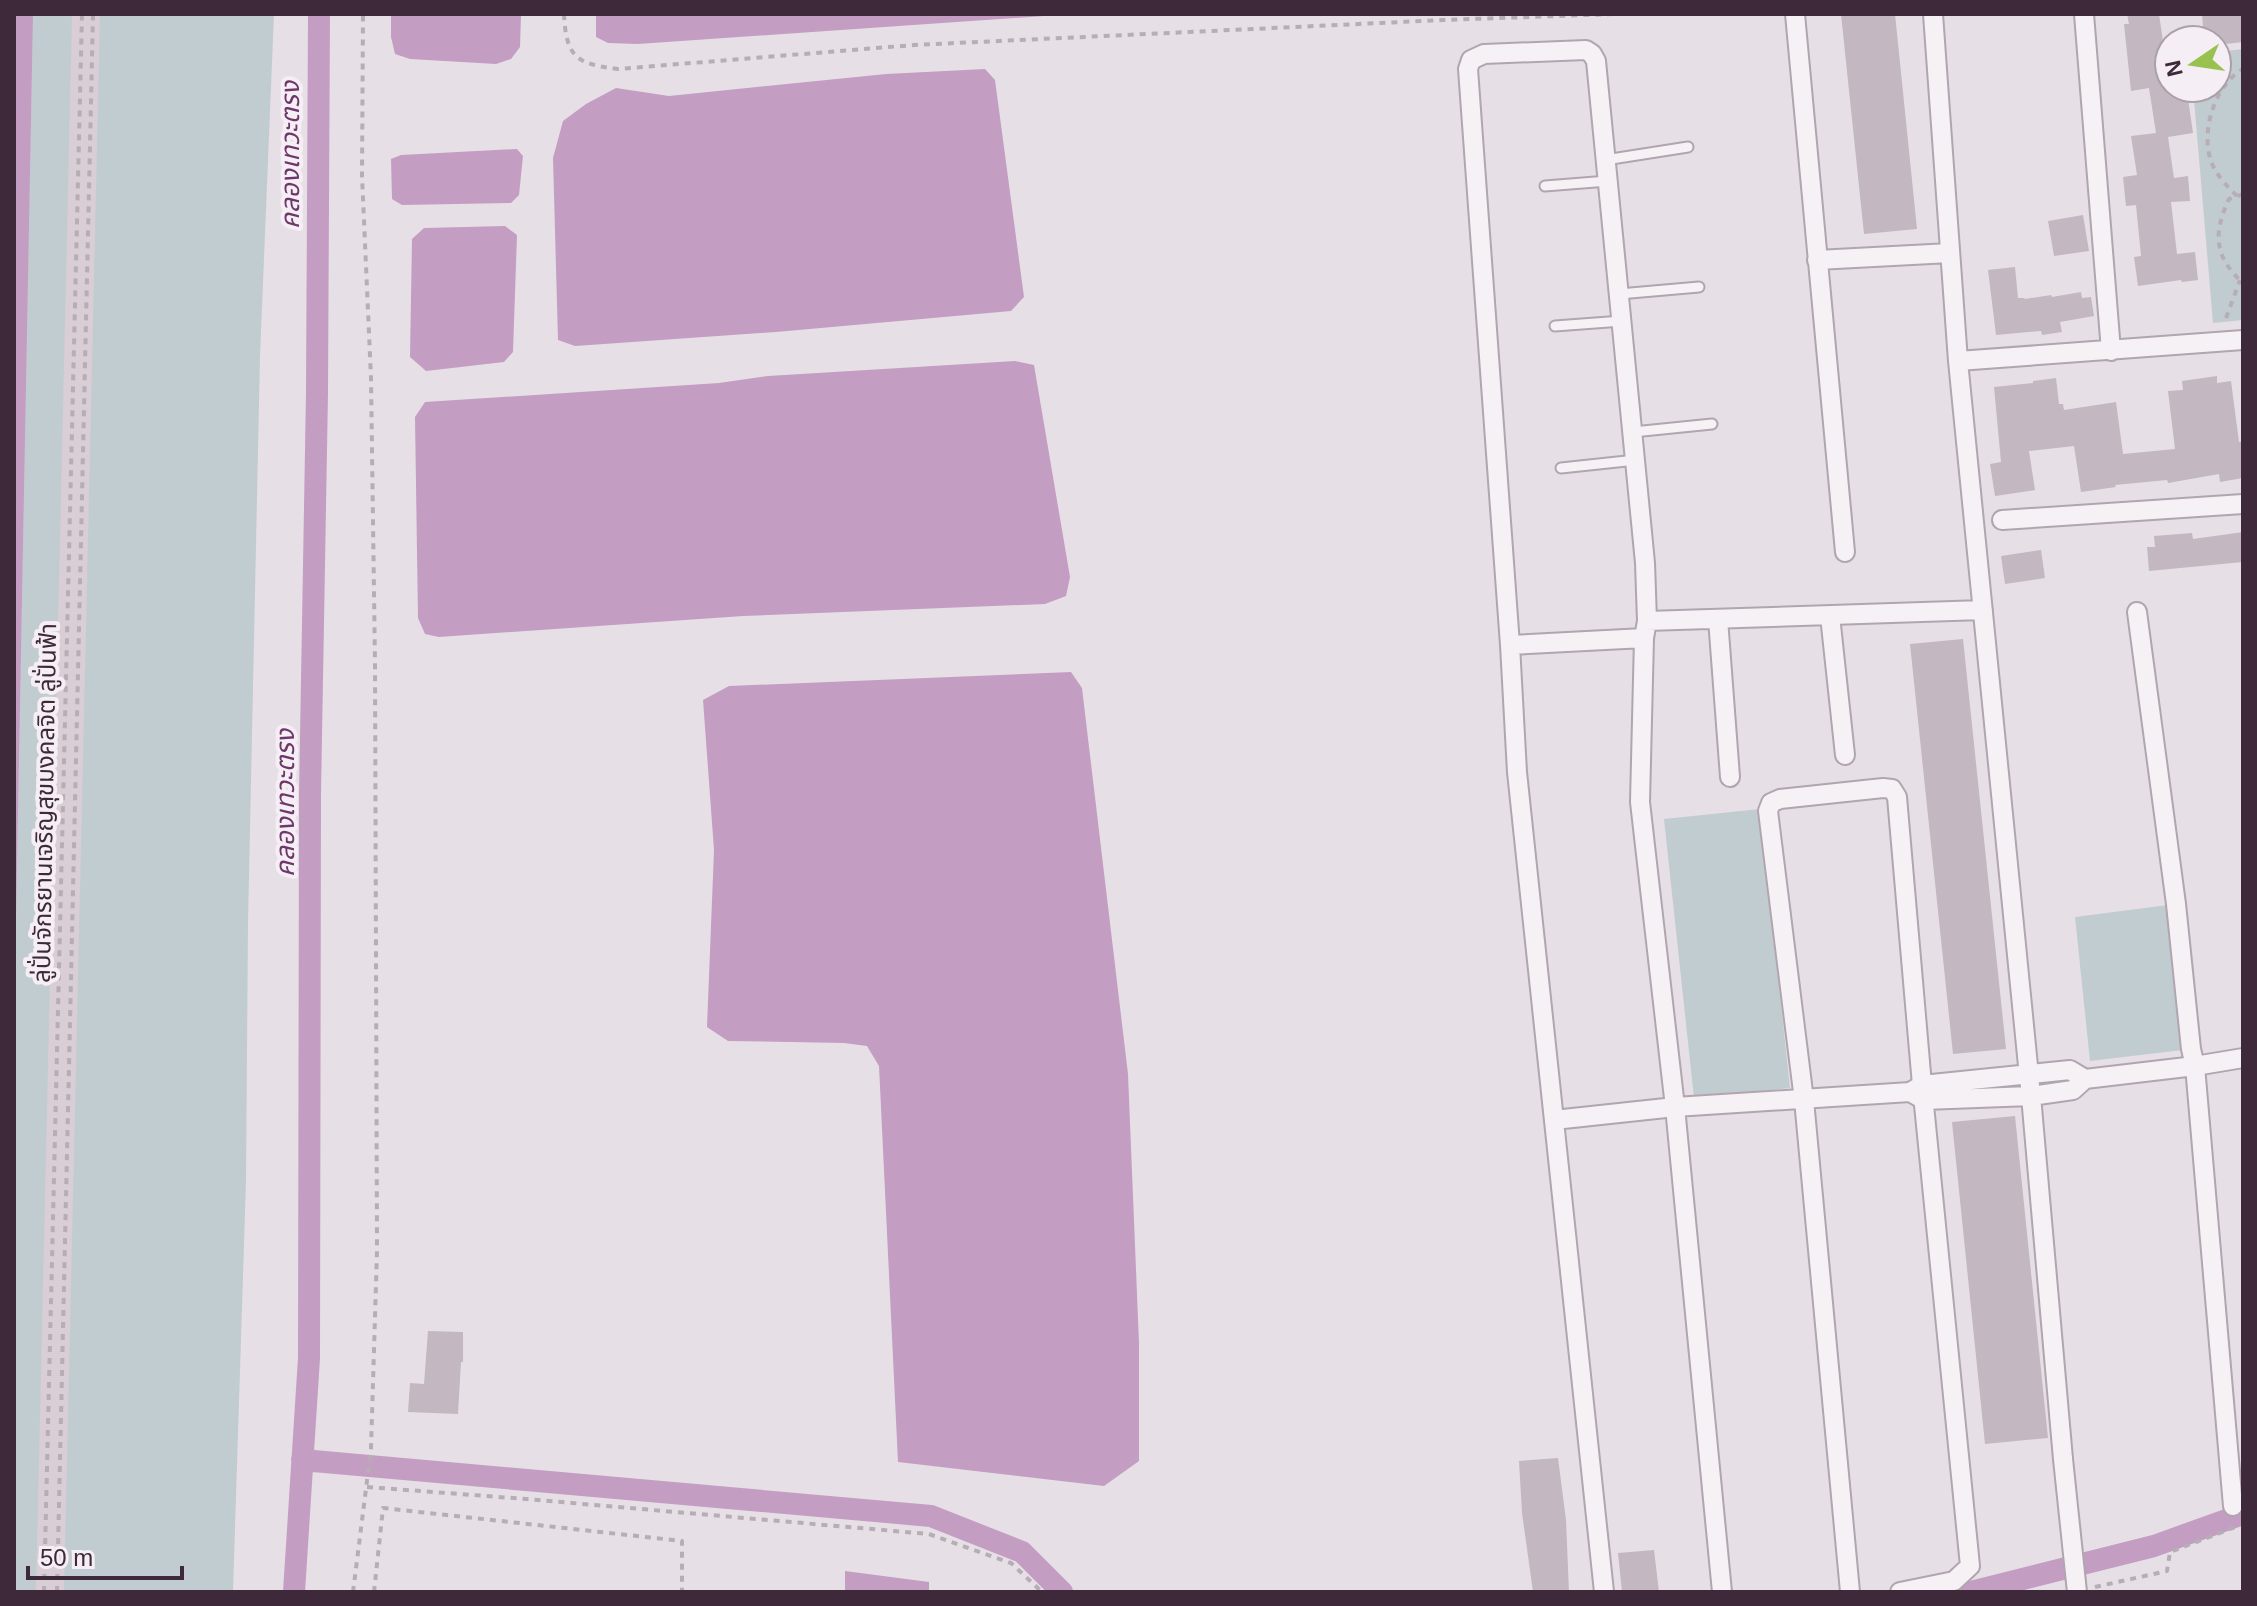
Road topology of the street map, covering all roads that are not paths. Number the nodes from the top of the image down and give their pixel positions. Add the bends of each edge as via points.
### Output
1 (1795, 14) edge
2 (1933, 14) edge
3 (2084, 14) edge
4 (1688, 147) dead end
5 (1605, 160) junction
6 (1608, 181) junction
7 (1545, 186) dead end
8 (1950, 253) junction
9 (1817, 260) junction
10 (1699, 287) dead end
11 (1619, 294) junction
12 (1622, 321) junction
13 (1555, 326) dead end
14 (2243, 340) edge
15 (2111, 351) junction
16 (1958, 361) junction
17 (1712, 424) dead end
18 (1633, 432) junction
19 (1636, 460) junction
20 (1561, 468) dead end
21 (2243, 504) edge
22 (2002, 520) dead end
23 (1845, 552) dead end
24 (1983, 610) junction
25 (2137, 612) dead end
26 (1830, 616) junction
27 (1718, 619) junction
28 (1646, 629) junction
29 (1510, 645) junction
30 (1845, 755) dead end
31 (1730, 777) dead end
32 (2243, 1058) edge
33 (2195, 1066) junction
34 (2028, 1073) junction
35 (2085, 1079) junction
36 (1919, 1092) junction
37 (2031, 1096) junction
38 (1804, 1100) junction
39 (1675, 1107) junction
40 (1554, 1120) junction
41 (2233, 1506) dead end
42 (1604, 1592) edge
43 (1722, 1592) edge
44 (1850, 1592) edge
45 (1900, 1592) edge
46 (2077, 1592) edge

1 - 9 street
2 - 8 street
3 - 15 street
4 - 5 lane
5 - 6 street
5 - 29 street via 1592,54 1484,54 1471,60
6 - 7 lane
6 - 11 street
8 - 9 street
8 - 16 street
9 - 23 street
10 - 11 lane
11 - 12 street
12 - 13 lane
12 - 18 street
14 - 15 street
15 - 16 street
16 - 24 street
17 - 18 lane
18 - 19 street
19 - 20 lane
19 - 28 street
21 - 22 street
24 - 26 street
24 - 34 street
25 - 33 street
26 - 27 street
26 - 30 street
27 - 28 street
27 - 31 street
28 - 29 street
28 - 39 street via 1640,802
29 - 40 street via 1517,772
32 - 33 street
33 - 35 street
33 - 41 street
34 - 35 street via 2070,1070
34 - 36 street
34 - 37 street
35 - 37 street via 2073,1090
36 - 37 street
36 - 38 street
36 - 38 street via 1897,797 1892,789 1883,788 1780,799 1768,811
36 - 45 street via 1970,1566 1954,1581
37 - 46 street, bridge
38 - 39 street
38 - 44 street
39 - 40 street
39 - 43 street
40 - 42 street

